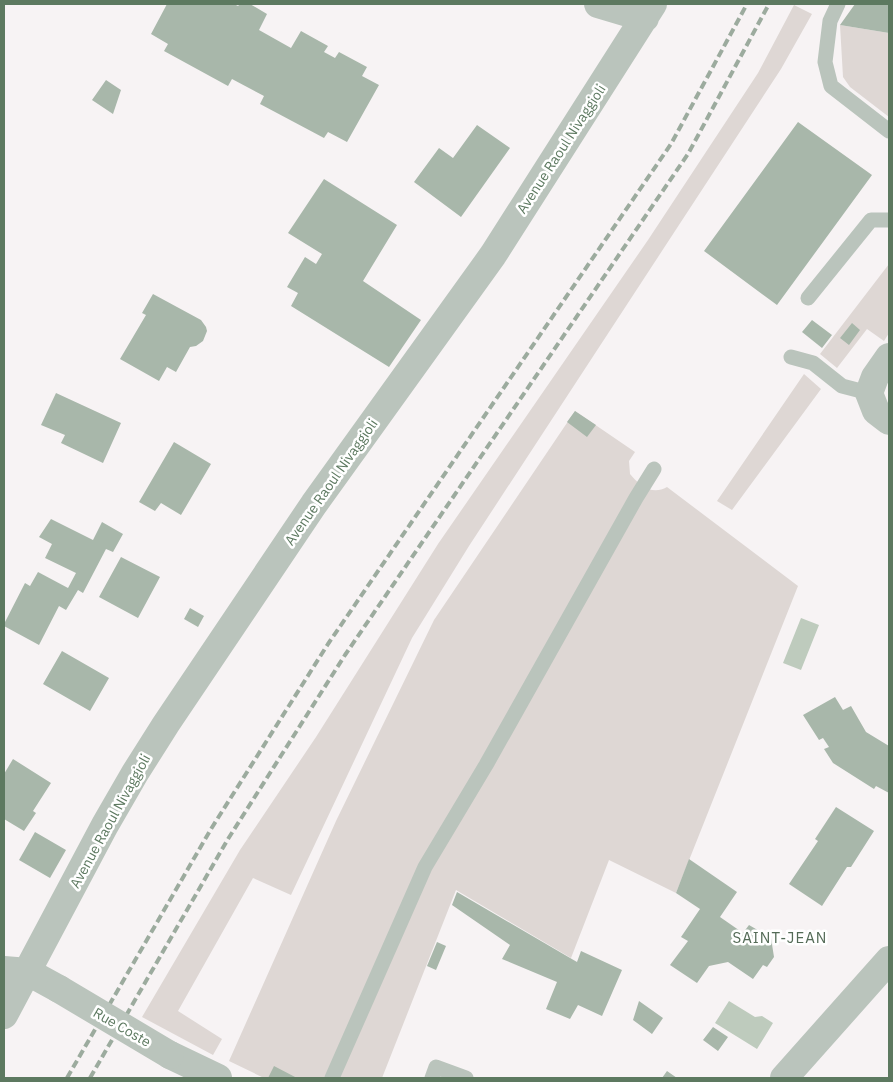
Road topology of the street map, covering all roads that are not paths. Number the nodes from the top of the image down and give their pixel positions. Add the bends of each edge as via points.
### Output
1 (598, 4) edge
2 (838, 4) edge
3 (649, 11) edge
4 (889, 131) edge
5 (889, 220) edge
6 (808, 298) dead end
7 (791, 357) dead end
8 (889, 357) edge
9 (878, 408) edge
10 (654, 469) dead end
11 (889, 960) edge
12 (16, 971) edge
13 (4, 1015) edge
14 (218, 1078) edge
15 (332, 1078) edge
16 (432, 1078) edge
17 (466, 1078) edge
18 (784, 1078) edge

1 - 3 street
2 - 4 lane via 830,21 825,62 831,86
3 - 12 street, Avenue Raoul Nivaggioli via 493,255 314,504 166,724
5 - 6 lane via 871,220
7 - 9 lane via 813,363
8 - 9 street via 875,376
10 - 15 lane via 425,867
11 - 18 street
12 - 13 street, Avenue Raoul Nivaggioli
12 - 14 street, Rue Coste, bridge via 58,989 170,1055
16 - 17 lane via 436,1067

